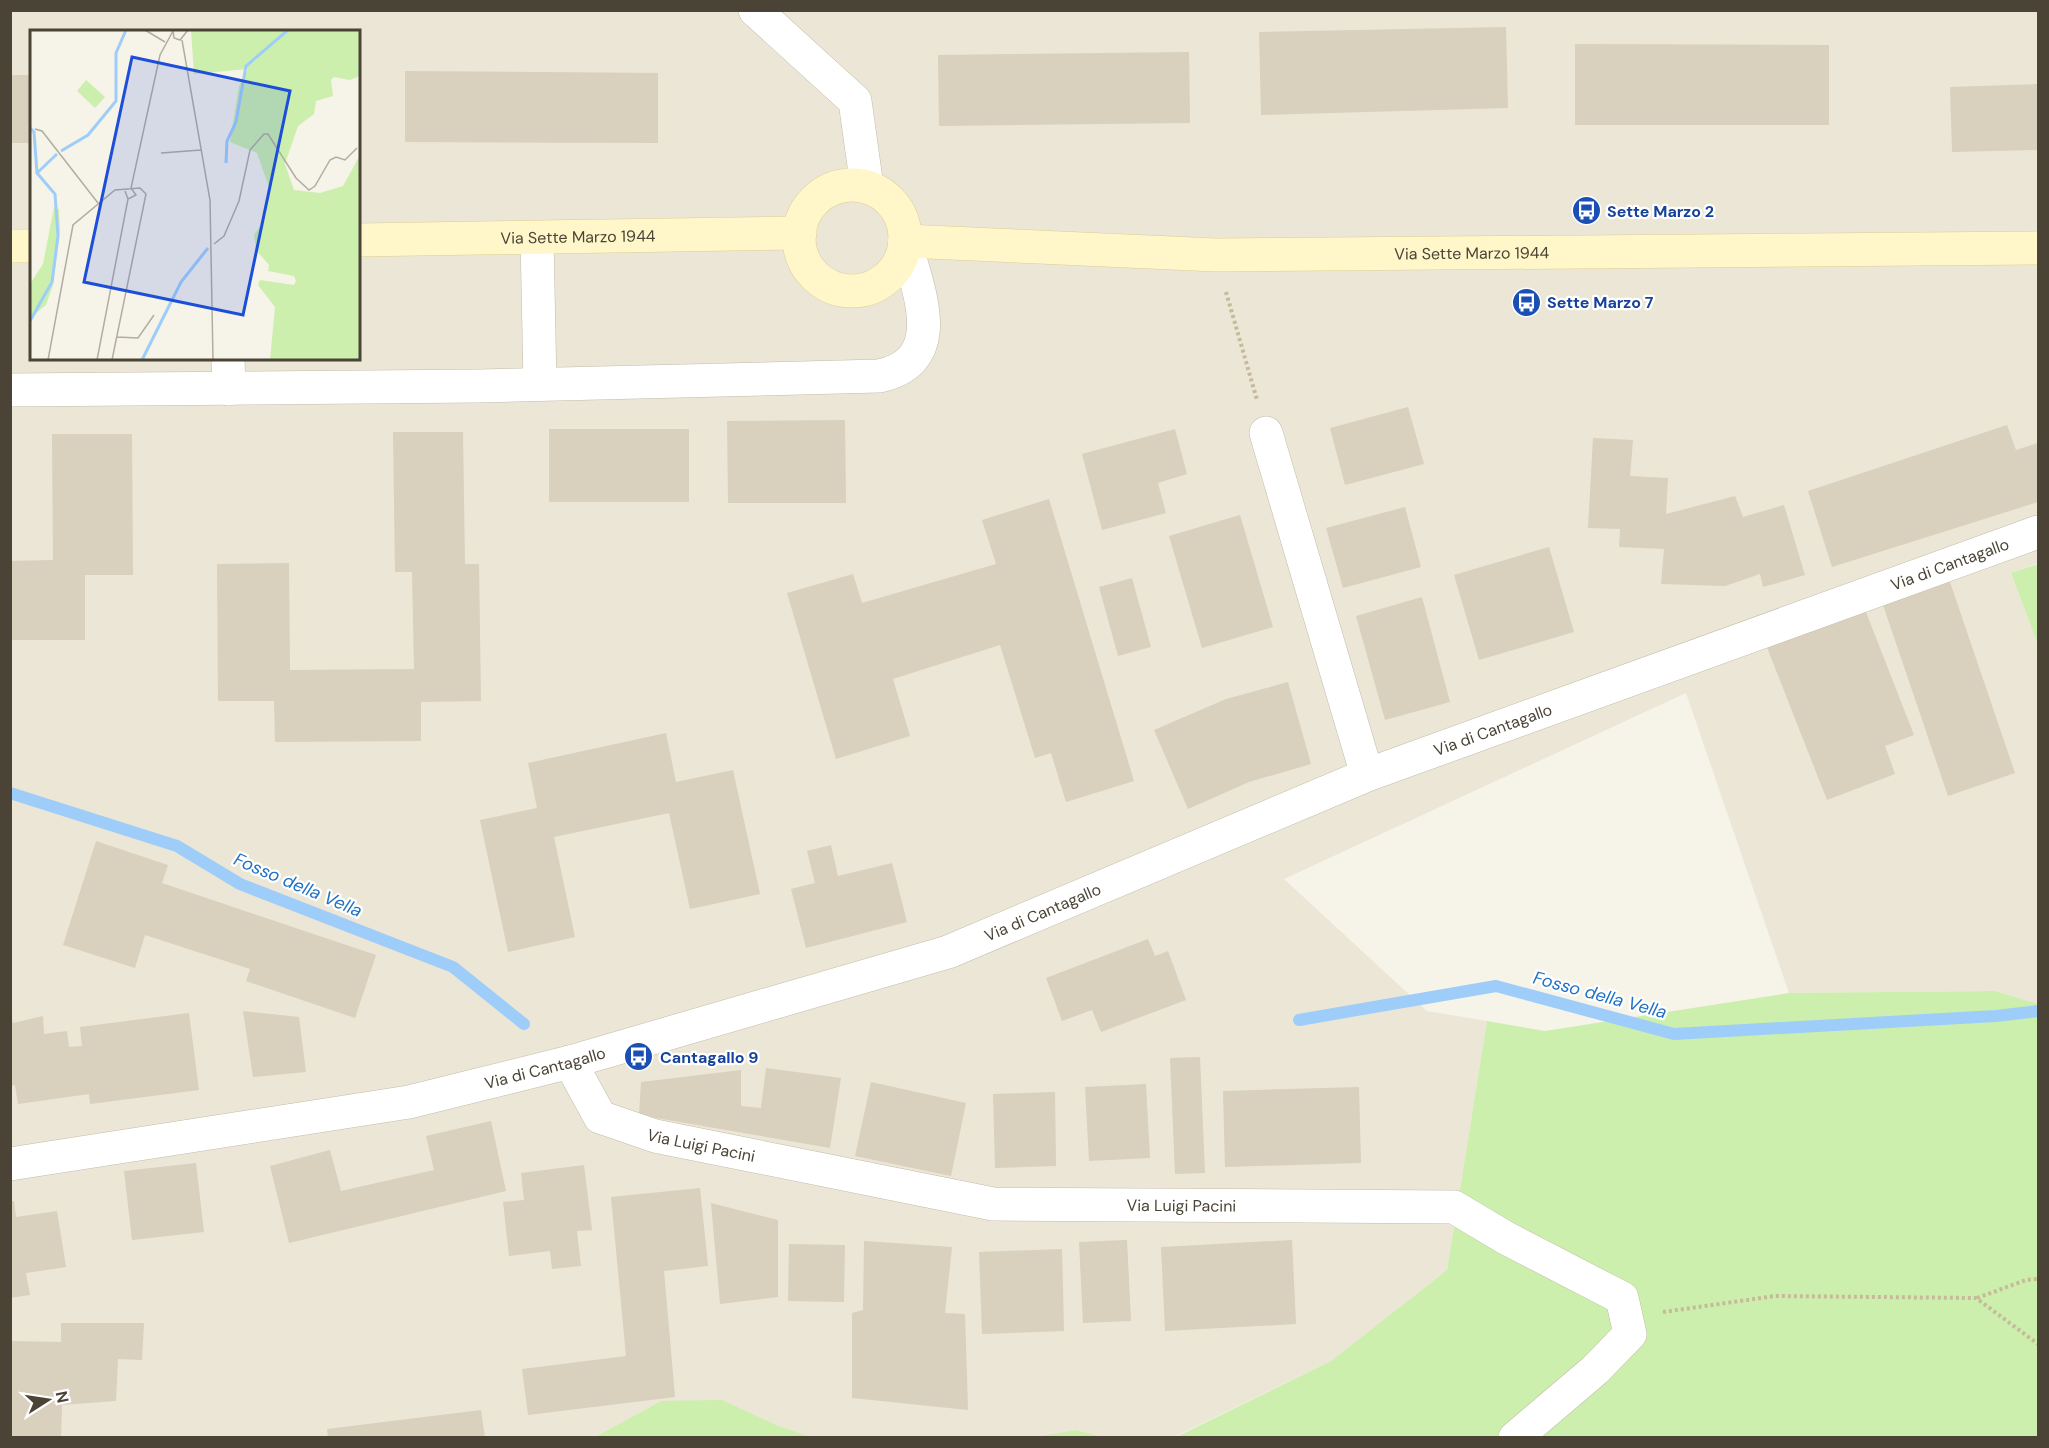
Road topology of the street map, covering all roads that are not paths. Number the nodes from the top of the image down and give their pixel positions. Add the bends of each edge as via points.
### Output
1 (755, 10) edge
2 (867, 187) junction
3 (800, 233) junction
4 (537, 238) junction
5 (360, 240) edge
6 (905, 242) junction
7 (10, 246) edge
8 (30, 246) edge
9 (2038, 248) edge
10 (228, 374) edge
11 (540, 384) junction
12 (10, 390) edge
13 (1266, 433) road end
14 (2038, 532) edge
15 (1367, 775) junction
16 (570, 1062) junction
17 (10, 1164) edge
18 (1515, 1437) edge

1 - 2 street via 855,101
2 - 3 street via 840,186 816,199 805,213
2 - 6 street via 886,197 898,211
3 - 4 street, Via Sette Marzo 1944
3 - 6 street via 801,251 816,277 832,287 853,291 871,288 890,275 901,260
4 - 5 street, Via Sette Marzo 1944
4 - 11 street
6 - 9 street, Via Sette Marzo 1944 via 1216,255
6 - 11 street via 925,317 920,347 910,363 898,372 879,376
7 - 8 street
10 - 11 street
10 - 12 street
13 - 15 street
14 - 15 street, Via di Cantagallo
15 - 16 street, Via di Cantagallo via 948,952
16 - 17 street, Via di Cantagallo via 409,1102
16 - 18 street, Via Luigi Pacini via 600,1117 655,1136 993,1204 1454,1208 1622,1298 1630,1334 1595,1370

